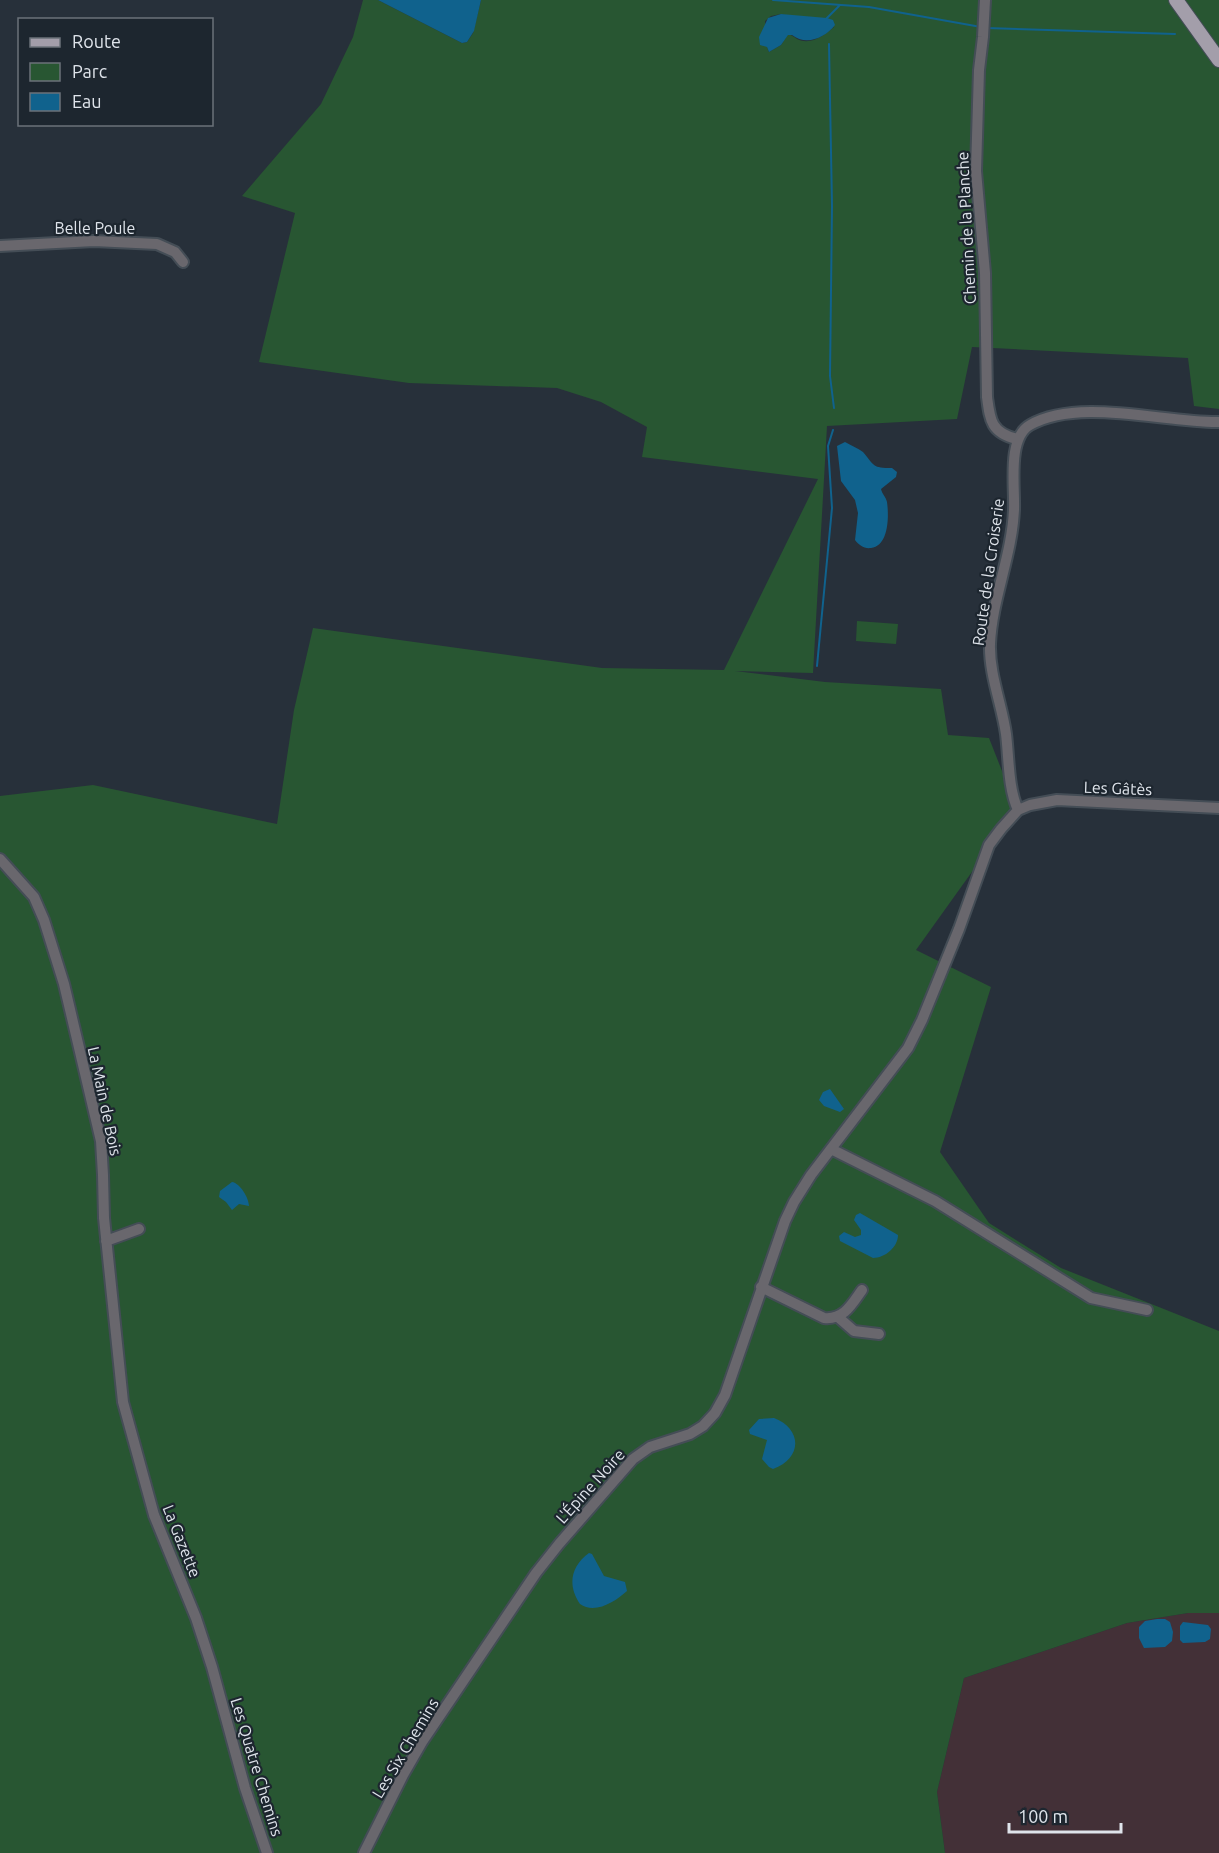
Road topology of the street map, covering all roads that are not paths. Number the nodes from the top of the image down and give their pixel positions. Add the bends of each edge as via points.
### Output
1 (985, 0) edge
2 (1176, 0) edge
3 (1219, 60) edge
4 (0, 246) edge
5 (183, 262) dead end
6 (1219, 422) edge
7 (1017, 438) junction
8 (1219, 808) edge
9 (1018, 810) junction
10 (0, 860) edge
11 (831, 1149) junction
12 (139, 1229) dead end
13 (106, 1241) junction
14 (761, 1287) junction
15 (862, 1290) dead end
16 (1147, 1310) dead end
17 (838, 1317) junction
18 (879, 1334) dead end
19 (123, 1402) joint
20 (477, 1662) joint
21 (218, 1690) joint
22 (267, 1853) edge
23 (364, 1853) edge

1 - 7 street, Chemin de la Planche via 976,171 985,273 987,397 996,430
2 - 3 main road
4 - 5 street, Belle Poule via 94,241 157,244 175,252
6 - 7 street via 1071,414 1042,419 1029,425
7 - 9 street, Route de la Croiserie via 1012,530 990,645
8 - 9 street, Les Gâtès via 1057,800
9 - 11 street, L'Épine Noire via 989,845 943,969 908,1048
10 - 13 street, La Main de Bois via 34,897 64,984 100,1141
11 - 14 street, L'Épine Noire via 784,1221
11 - 16 street via 935,1201 1091,1299
12 - 13 street
13 - 19 street, La Main de Bois
14 - 17 street via 824,1318
14 - 20 street, L'Épine Noire via 725,1395 715,1413 690,1434 650,1447 633,1459 536,1573
15 - 17 street
17 - 18 street via 854,1331
19 - 21 street, La Gazette via 154,1515 196,1618
20 - 23 street, Les Six Chemins via 402,1775
21 - 22 street, Les Quatre Chemins

